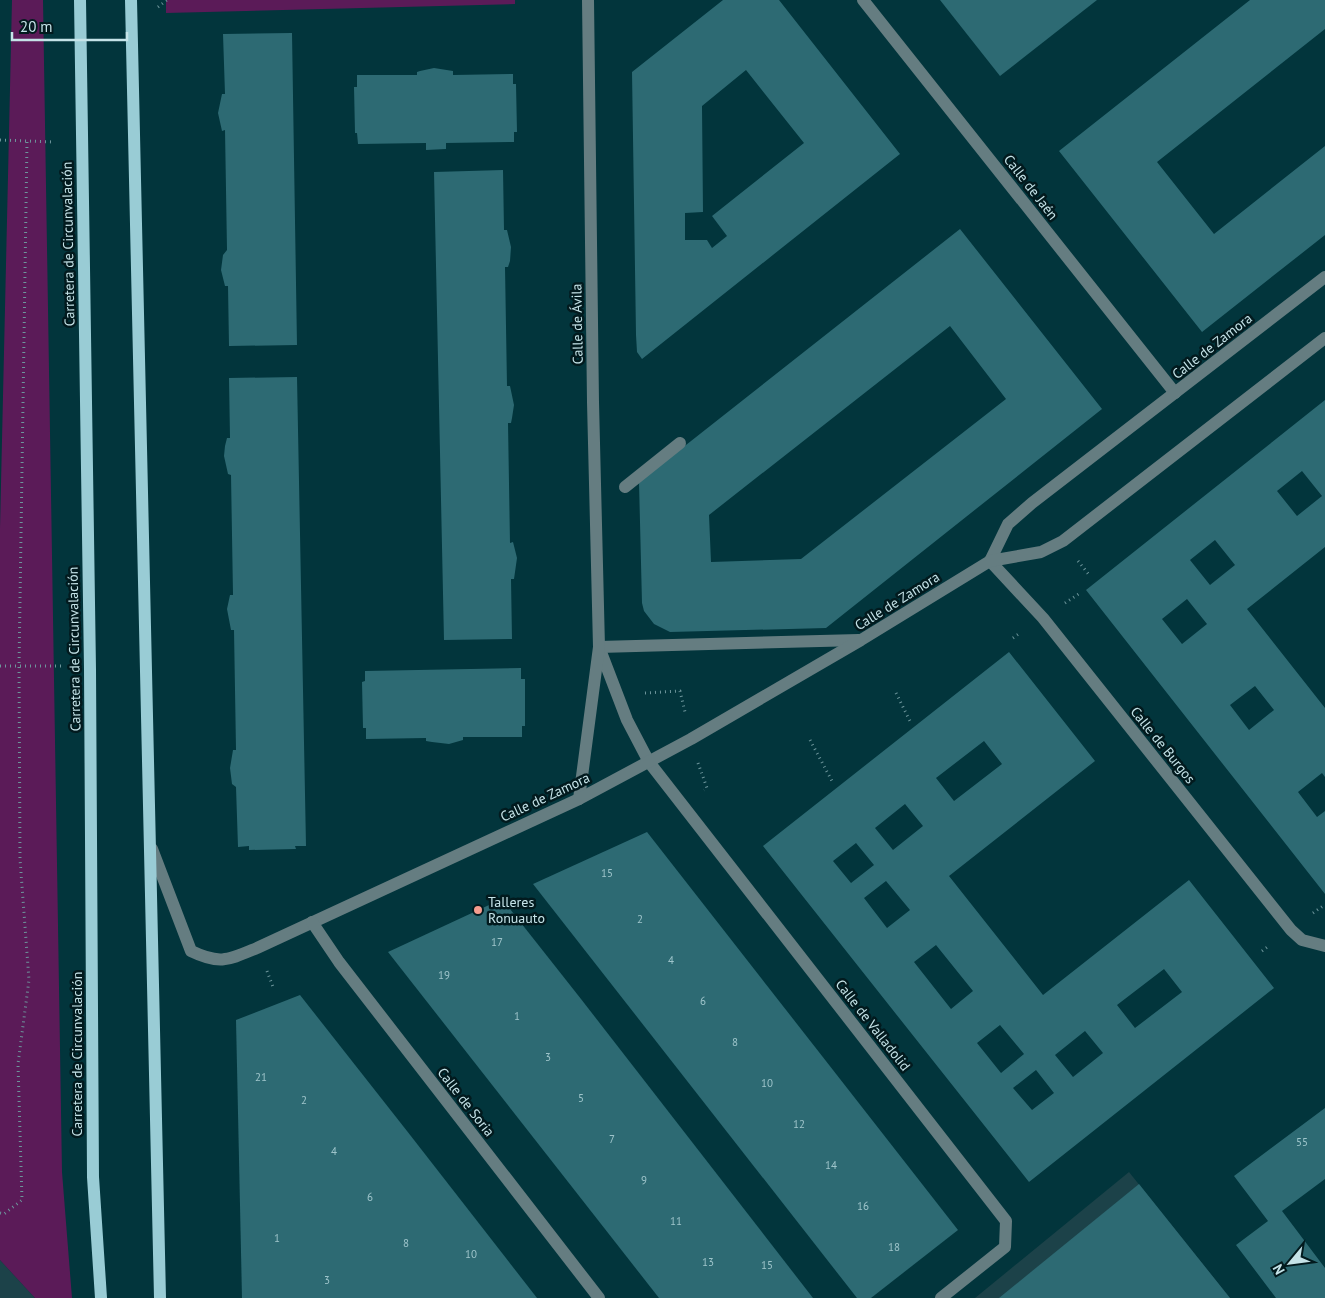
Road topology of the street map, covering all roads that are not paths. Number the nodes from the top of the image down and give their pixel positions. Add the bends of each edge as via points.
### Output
1 (80, 0) edge
2 (132, 0) edge
3 (588, 0) edge
4 (863, 0) edge
5 (1325, 277) edge
6 (1325, 338) edge
7 (1175, 393) junction
8 (680, 443) dead end
9 (625, 487) dead end
10 (990, 561) junction
11 (861, 640) junction
12 (599, 647) junction
13 (650, 762) junction
14 (579, 799) junction
15 (152, 849) junction
16 (312, 922) junction
17 (1320, 945) edge
18 (101, 1298) edge
19 (160, 1298) edge
20 (600, 1298) edge
21 (941, 1298) edge

1 - 18 main road, Carretera de Circunvalación via 90,679 93,1177
2 - 15 main road
3 - 12 street, Calle de Ávila
4 - 7 street, Calle de Jaén
5 - 7 street, Calle de Zamora
6 - 10 street, Calle de Zamora via 1063,541 1041,552
7 - 10 street, Calle de Zamora via 1008,524
8 - 9 street
10 - 11 street, Calle de Zamora
10 - 17 street, Calle de Burgos via 1043,618 1291,930 1302,940
11 - 12 street
11 - 13 street, Calle de Zamora
12 - 13 street, Calle de Ávila via 627,720
12 - 14 street, Calle de Ávila
13 - 14 street, Calle de Zamora
13 - 21 street, Calle de Valladolid via 1006,1221 1005,1247
14 - 16 street, Calle de Zamora
15 - 16 street, Calle de Zamora via 191,951 209,960 232,958
15 - 19 main road
16 - 20 street, Calle de Soria via 338,962

